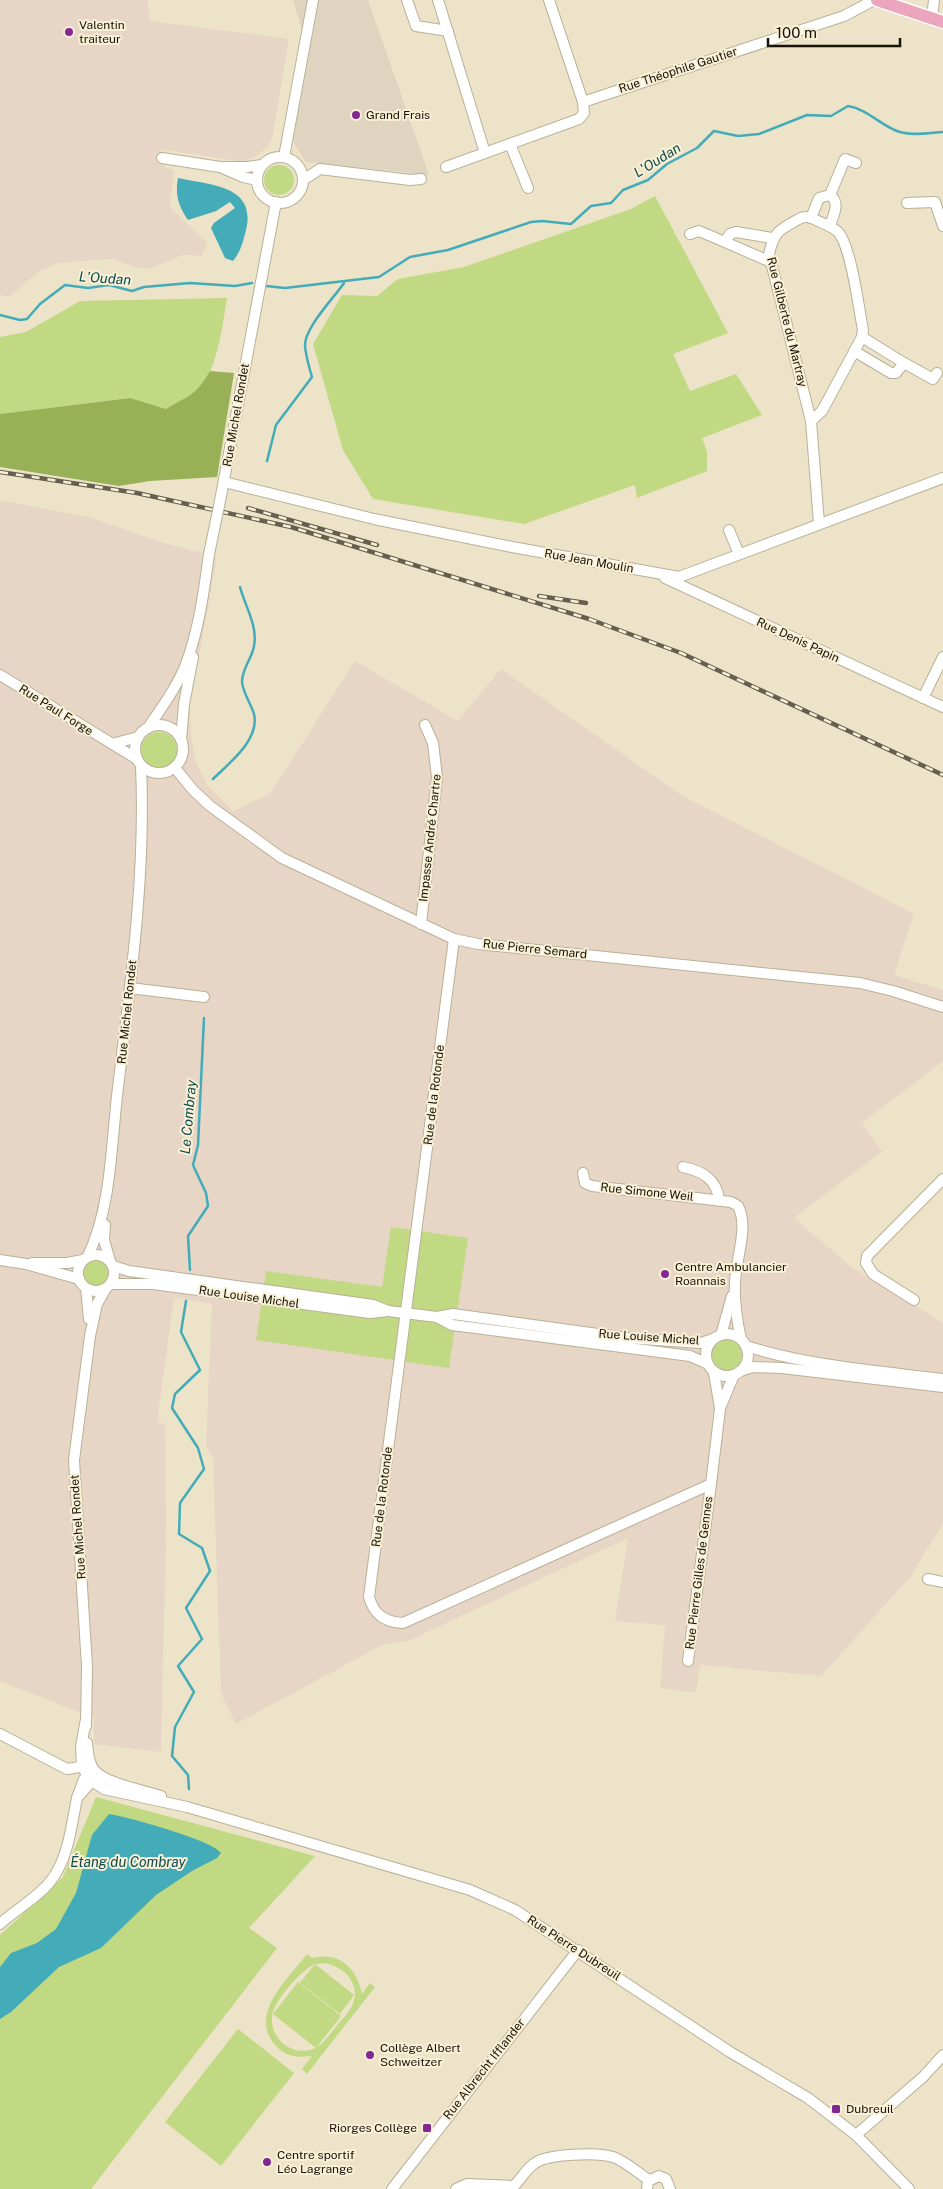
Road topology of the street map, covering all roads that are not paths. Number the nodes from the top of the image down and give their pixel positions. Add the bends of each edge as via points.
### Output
1 (313, 0) edge
2 (407, 0) edge
3 (438, 0) edge
4 (549, 0) edge
5 (875, 0) edge
6 (934, 0) edge
7 (938, 20) edge
8 (448, 31) junction
9 (583, 102) junction
10 (510, 144) junction
11 (485, 153) junction
12 (284, 157) junction
13 (162, 158) dead end
14 (856, 163) dead end
15 (262, 165) junction
16 (220, 167) junction
17 (446, 167) dead end
18 (421, 179) dead end
19 (256, 180) junction
20 (302, 180) junction
21 (528, 188) dead end
22 (830, 195) junction
23 (276, 202) junction
24 (907, 203) dead end
25 (811, 218) junction
26 (830, 226) junction
27 (943, 226) edge
28 (690, 234) dead end
29 (772, 238) junction
30 (726, 242) junction
31 (771, 262) junction
32 (862, 337) junction
33 (854, 351) junction
34 (904, 363) junction
35 (936, 373) dead end
36 (811, 420) junction
37 (943, 478) edge
38 (224, 482) junction
39 (819, 523) junction
40 (729, 530) dead end
41 (739, 554) junction
42 (653, 572) junction
43 (196, 628) junction
44 (943, 657) edge
45 (0, 675) edge
46 (923, 698) junction
47 (943, 707) edge
48 (425, 725) dead end
49 (148, 728) junction
50 (138, 737) junction
51 (181, 740) junction
52 (112, 744) junction
53 (139, 763) junction
54 (174, 768) junction
55 (163, 773) junction
56 (142, 822) junction
57 (421, 924) junction
58 (454, 939) junction
59 (130, 988) junction
60 (204, 997) dead end
61 (943, 1007) edge
62 (683, 1167) dead end
63 (583, 1173) dead end
64 (943, 1180) edge
65 (719, 1200) junction
66 (105, 1201) junction
67 (86, 1258) junction
68 (0, 1260) edge
69 (26, 1264) junction
70 (112, 1264) junction
71 (79, 1279) junction
72 (735, 1282) junction
73 (108, 1286) junction
74 (86, 1288) junction
75 (914, 1300) dead end
76 (388, 1311) junction
77 (406, 1314) junction
78 (436, 1317) junction
79 (90, 1336) junction
80 (717, 1337) junction
81 (744, 1343) junction
82 (711, 1368) junction
83 (737, 1373) junction
84 (943, 1379) edge
85 (943, 1387) edge
86 (720, 1409) junction
87 (711, 1484) junction
88 (928, 1579) dead end
89 (943, 1582) edge
90 (688, 1661) dead end
91 (0, 1734) edge
92 (89, 1770) junction
93 (187, 1808) junction
94 (0, 1924) edge
95 (578, 1950) junction
96 (943, 2055) edge
97 (856, 2135) junction
98 (648, 2184) edge
99 (514, 2187) edge
100 (491, 2188) edge
101 (392, 2189) edge
102 (456, 2189) edge
103 (670, 2189) edge
104 (909, 2189) edge

1 - 12 street
2 - 8 street via 416,26
3 - 8 street
4 - 9 street
5 - 7 main road
5 - 9 street, Rue Théophile Gautier via 844,16
6 - 7 street
8 - 11 street
9 - 10 street via 584,113 579,119
10 - 11 street
10 - 21 street
11 - 17 street
12 - 15 street via 272,158
12 - 20 street via 297,165
13 - 16 street
14 - 22 street via 845,159
15 - 16 street
15 - 19 street
16 - 19 street
18 - 20 street via 320,169
19 - 23 street via 264,197
20 - 23 street via 297,194 284,202
22 - 25 street via 819,198
22 - 26 street via 835,198 836,205
23 - 38 street, Rue Michel Rondet
24 - 27 street via 935,202
25 - 26 street
25 - 29 street, Rue Gilberte du Martray via 802,216
26 - 32 street via 840,233 852,269
28 - 30 street via 699,231
29 - 30 street via 736,232 730,234
29 - 31 street, Rue Gilberte du Martray
30 - 31 street
31 - 36 street, Rue Gilberte du Martray
32 - 33 street
32 - 34 street
33 - 34 street via 890,373 896,372
33 - 36 street via 822,411
34 - 35 street via 933,379
36 - 39 street, Rue Gilberte du Martray
37 - 39 street, Rue Jean Moulin
38 - 42 street, Rue Jean Moulin via 374,519
38 - 43 street, Rue Michel Rondet, bridge
39 - 41 street, Rue Jean Moulin
40 - 41 street
41 - 42 street, Rue Jean Moulin via 679,577
42 - 46 street, Rue Denis Papin
43 - 49 street, Rue Michel Rondet via 180,676
43 - 51 street, Rue Michel Rondet
44 - 46 street
45 - 52 street, Rue Paul Forge
46 - 47 street, Rue Denis Papin
48 - 57 street, Impasse André Chartre via 433,743 437,777
49 - 50 street
49 - 51 street via 166,726
50 - 52 street
50 - 53 street via 135,751
51 - 54 street via 183,754
52 - 53 street, Rue Paul Forge
53 - 55 street via 151,772
53 - 56 street, Rue Michel Rondet via 144,783
54 - 55 street
54 - 57 street, Rue Pierre Semard via 210,806 282,858
55 - 56 street, Rue Michel Rondet via 149,787
56 - 59 street, Rue Michel Rondet
57 - 58 street, Rue Pierre Semard
58 - 61 street, Rue Pierre Semard via 860,983
58 - 77 street, Rue de la Rotonde
59 - 60 street
59 - 66 street, Rue Michel Rondet
62 - 65 street, Rue Simone Weil via 699,1171 714,1182
63 - 65 street, Rue Simone Weil via 585,1183 592,1186
64 - 75 street via 867,1256 866,1263 873,1274
65 - 72 street, Rue Simone Weil via 738,1206 743,1218
66 - 67 street, Rue Michel Rondet via 96,1238
66 - 70 street, Rue Michel Rondet via 104,1240
67 - 69 street via 67,1263
67 - 70 street via 100,1255
67 - 71 street via 78,1269
68 - 69 street
69 - 71 street
70 - 73 street via 114,1273
70 - 76 street, Rue Louise Michel via 129,1271 373,1305
71 - 74 street
72 - 80 street via 727,1317
72 - 81 street, Rue Simone Weil via 737,1319
73 - 74 street via 96,1291
73 - 76 street, Rue Louise Michel via 153,1284 370,1313
73 - 79 street, Rue Michel Rondet via 97,1304
74 - 79 street, Rue Michel Rondet
76 - 77 street, Rue Louise Michel
77 - 78 street, Rue Louise Michel
77 - 87 street, Rue de la Rotonde via 369,1597 372,1607 381,1617 403,1623
78 - 80 street, Rue Louise Michel via 453,1314 628,1338 702,1343
78 - 82 street, Rue Louise Michel via 452,1324 690,1356
79 - 92 street, Rue Michel Rondet via 74,1460 87,1666
80 - 81 street via 732,1334
80 - 82 street via 706,1351
81 - 83 street via 747,1360
81 - 84 street via 765,1352 813,1362
82 - 83 street via 727,1376
82 - 86 street
83 - 85 street via 753,1367 782,1368
83 - 86 street
86 - 87 street
87 - 90 street, Rue Pierre Gilles de Gennes
88 - 89 street
91 - 92 street via 67,1769
92 - 93 street, Rue Pierre Dubreuil
92 - 93 street, Rue Pierre Dubreuil via 104,1789
92 - 94 street via 77,1798 67,1851 59,1869 50,1882
93 - 95 street, Rue Pierre Dubreuil via 479,1893 515,1910
95 - 97 street, Rue Pierre Dubreuil via 730,2052 808,2098
95 - 101 street, Rue Albrecht Ifflander
96 - 97 street
97 - 104 street, Rue Pierre Dubreuil
98 - 99 street via 614,2157 600,2155 545,2158 534,2163
98 - 103 street via 655,2176 663,2176
99 - 100 street
100 - 102 street via 467,2184

